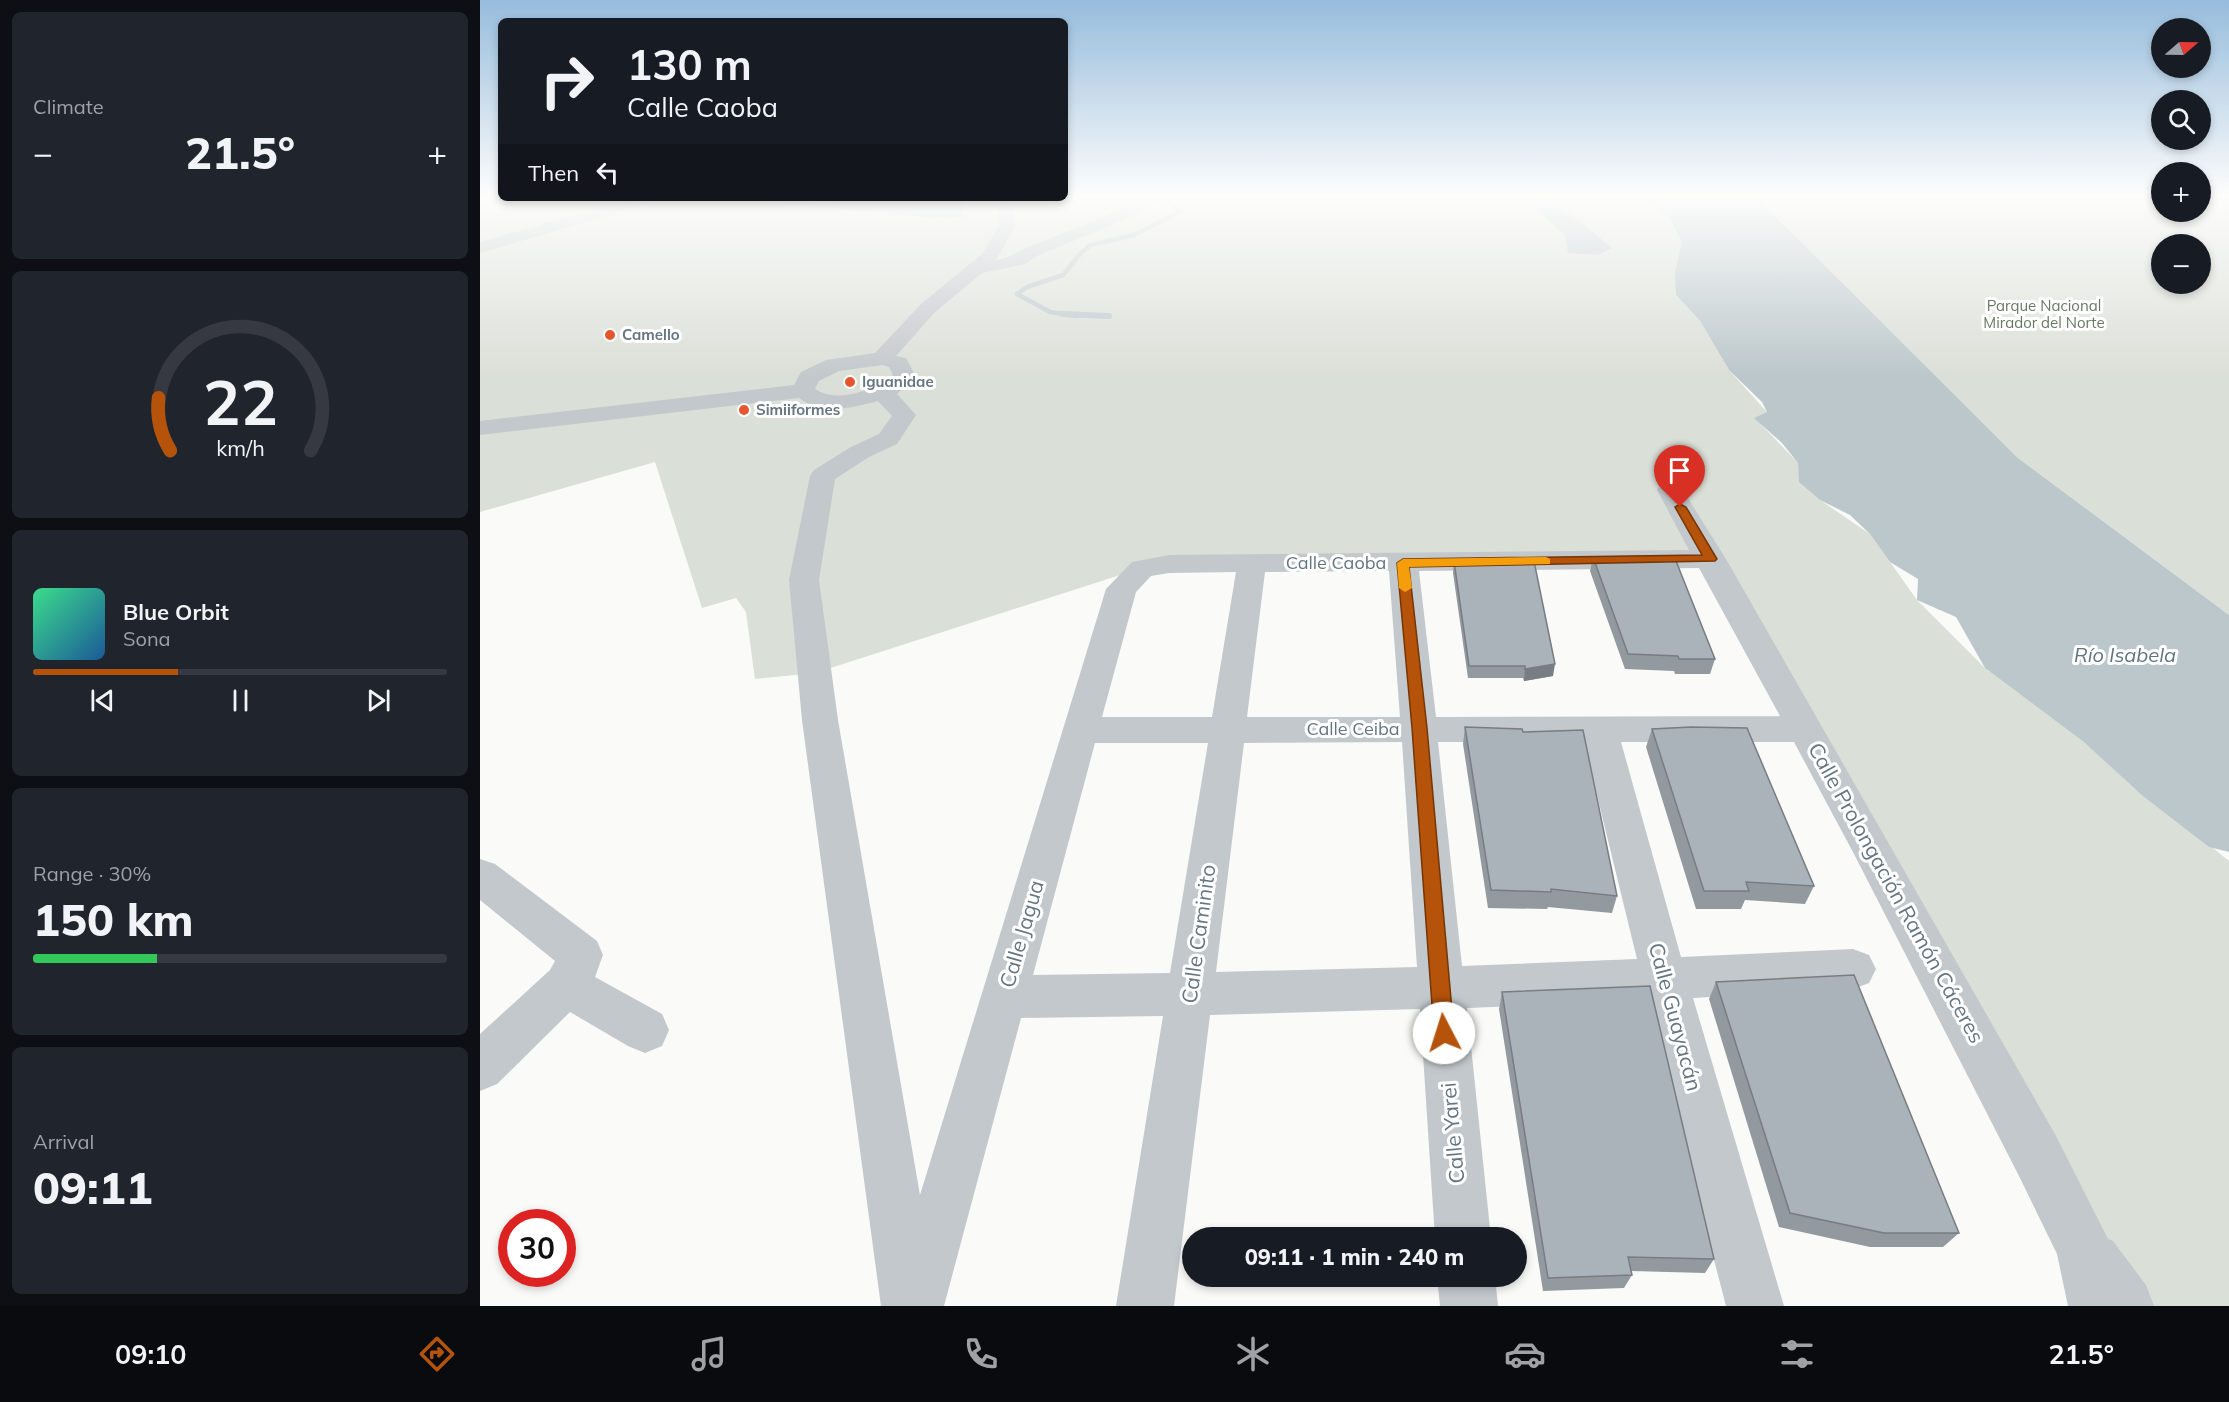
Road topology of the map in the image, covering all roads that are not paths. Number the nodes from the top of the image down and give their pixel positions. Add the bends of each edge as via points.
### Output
1 (990, 256) edge
2 (1025, 256) edge
3 (977, 267) junction
4 (882, 359) junction
5 (803, 391) junction
6 (883, 393) junction
7 (480, 428) edge
8 (1670, 490) dead end
9 (1711, 559) junction
10 (1252, 562) junction
11 (1403, 563) junction
12 (1142, 568) joint
13 (1419, 728) junction
14 (1599, 728) junction
15 (1080, 729) junction
16 (1228, 729) junction
17 (1806, 729) junction
18 (480, 876) edge
19 (1853, 969) dead end
20 (1665, 980) junction
21 (566, 985) junction
22 (1440, 988) junction
23 (1191, 994) junction
24 (1004, 997) junction
25 (645, 1030) dead end
26 (480, 1066) edge
27 (1462, 1227) edge
28 (2084, 1249) junction
29 (1467, 1287) edge
30 (910, 1306) edge
31 (915, 1306) edge
32 (1144, 1306) edge
33 (1469, 1306) edge
34 (1755, 1306) edge
35 (2097, 1306) edge
36 (2125, 1306) edge

1 - 3 street
2 - 3 street via 1007,264
3 - 4 street via 928,308
4 - 5 street via 834,365 809,378
4 - 6 street via 898,363 905,377
5 - 6 street via 818,401 850,401
5 - 7 street
6 - 30 street via 904,415 888,439 823,476 804,580 820,720
8 - 9 street, Calle Prolongación Ramón Cáceres
9 - 11 street, Calle Caoba
9 - 17 street, Calle Prolongación Ramón Cáceres
10 - 11 street, Calle Caoba
10 - 12 street, Calle Caoba
10 - 16 street, Calle Caminito
11 - 13 street, Calle Yarei
12 - 15 street, Calle Jagua via 1121,589
13 - 14 street, Calle Ceiba
13 - 16 street, Calle Ceiba
13 - 22 street, Calle Yarei
14 - 17 street, Calle Ceiba
14 - 20 street, Calle Guayacán
15 - 16 street, Calle Ceiba
15 - 24 street, Calle Jagua
16 - 23 street, Calle Caminito
17 - 28 street, Calle Prolongación Ramón Cáceres via 1950,991
18 - 21 street via 580,955
19 - 20 street
20 - 22 street
20 - 34 street, Calle Guayacán
21 - 25 street
21 - 26 street
22 - 23 street
22 - 27 street, Calle Yarei
23 - 24 street
23 - 32 street, Calle Caminito
24 - 31 street, Calle Jagua
28 - 35 street, Calle Prolongación Ramón Cáceres
28 - 36 street
29 - 33 street

